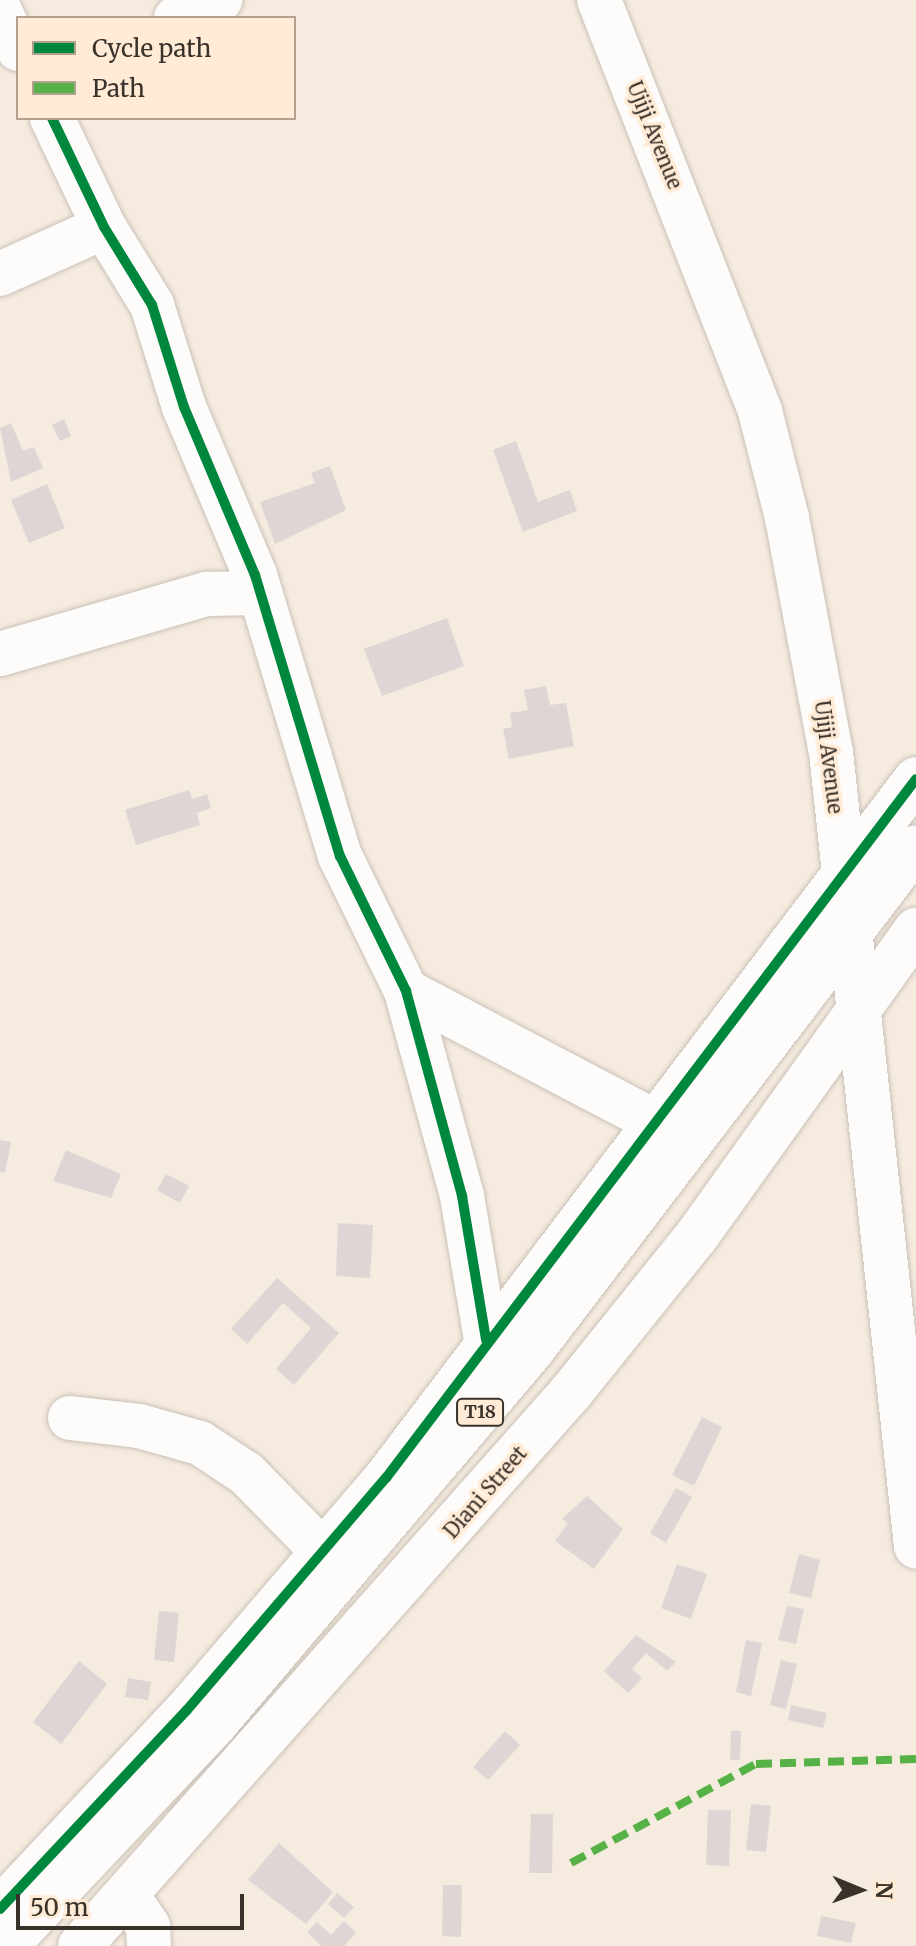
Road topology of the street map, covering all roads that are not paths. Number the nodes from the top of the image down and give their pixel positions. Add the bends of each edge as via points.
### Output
1 (220, 0) edge
2 (599, 0) edge
3 (0, 11) edge
4 (181, 16) edge
5 (16, 45) edge
6 (53, 120) edge
7 (104, 227) junction
8 (0, 274) edge
9 (259, 593) junction
10 (0, 654) edge
11 (916, 779) edge
12 (916, 847) edge
13 (861, 888) junction
14 (851, 939) junction
15 (913, 945) edge
16 (406, 991) junction
17 (857, 1011) junction
18 (654, 1121) junction
19 (486, 1340) junction
20 (70, 1418) dead end
21 (916, 1546) edge
22 (334, 1561) junction
23 (127, 1895) junction
24 (0, 1909) edge
25 (6, 1946) edge
26 (80, 1946) edge
27 (149, 1946) edge

1 - 4 street
2 - 13 street, Ujiji Avenue via 760,411
3 - 5 street
6 - 7 street
7 - 8 street
7 - 9 street via 152,305
9 - 10 street via 207,594
9 - 16 street via 340,856
11 - 13 street
12 - 13 street
13 - 14 street, Ujiji Avenue
13 - 15 street
13 - 18 street
14 - 17 street, Ujiji Avenue
14 - 22 street, T18 via 533,1349
15 - 17 street, Diani Street
16 - 18 street
16 - 19 street via 462,1196
17 - 21 street, Ujiji Avenue
17 - 23 street, Diani Street via 696,1237 572,1391
18 - 19 street via 586,1220
19 - 22 street
20 - 22 street via 139,1426 200,1443 247,1474
22 - 24 street
22 - 25 street, T18 via 216,1723
23 - 26 street, Diani Street
23 - 27 street via 148,1926

